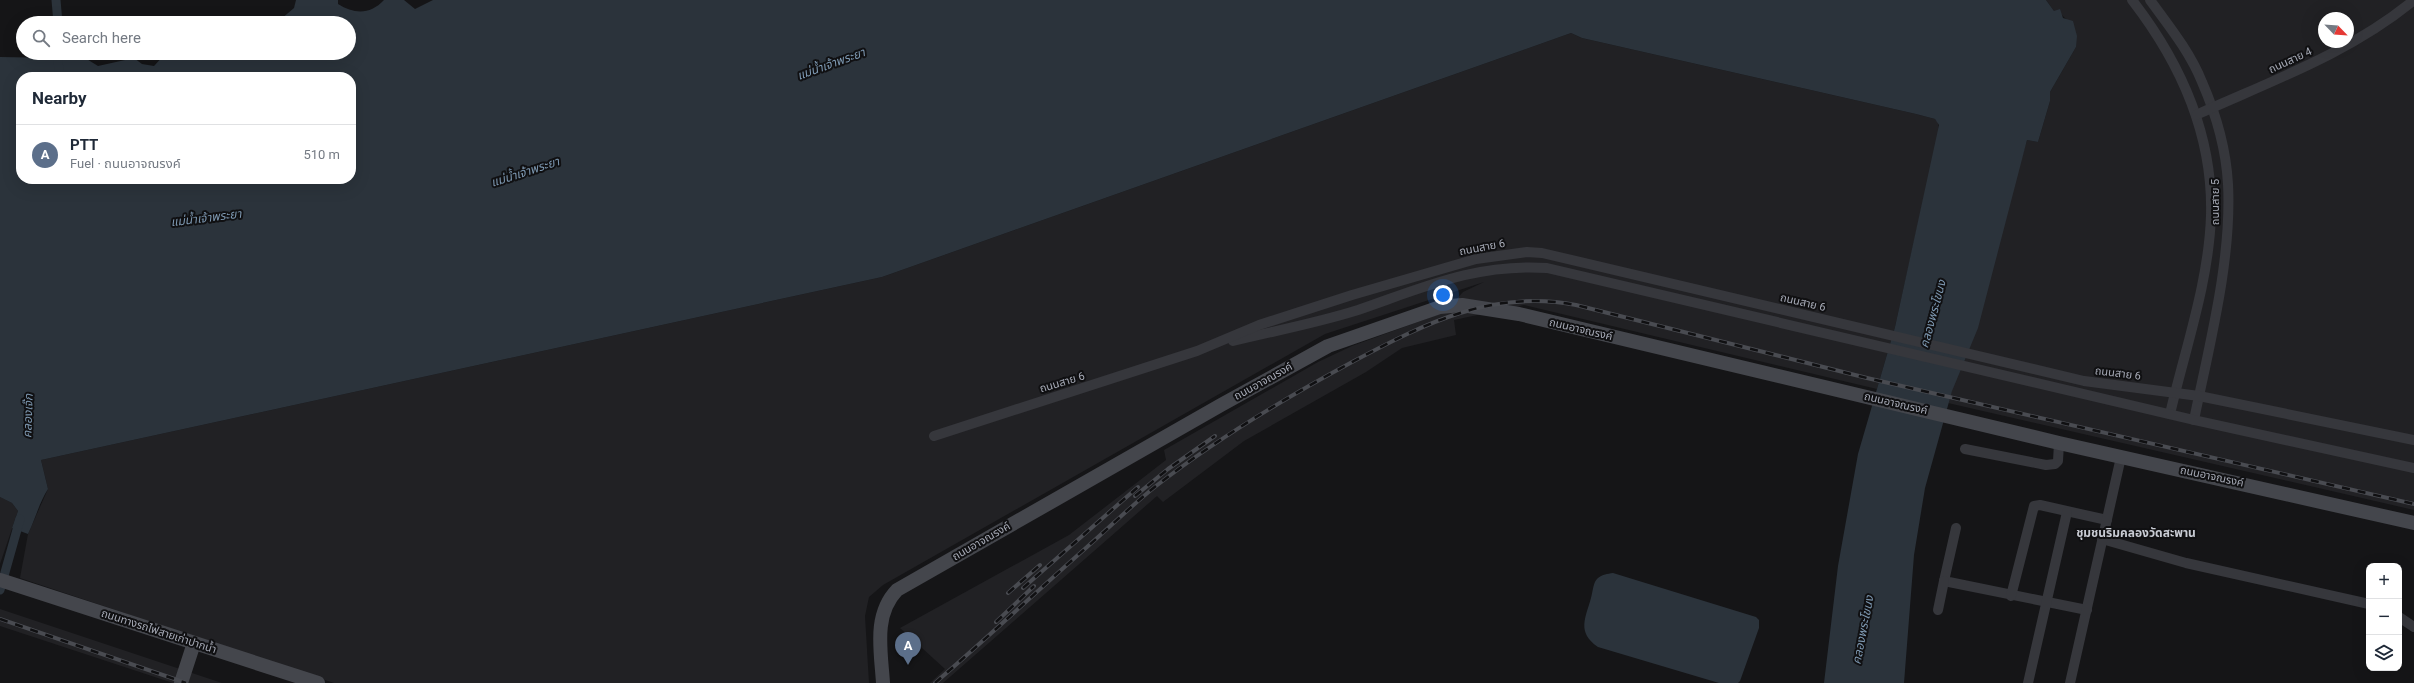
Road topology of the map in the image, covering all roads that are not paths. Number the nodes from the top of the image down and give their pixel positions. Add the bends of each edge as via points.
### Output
1 (2132, 0) edge
2 (2150, 0) edge
3 (2414, 0) edge
4 (2212, 107) junction
5 (2196, 115) junction
6 (1197, 351) junction
7 (2175, 392) junction
8 (2199, 396) junction
9 (2170, 414) junction
10 (2194, 420) junction
11 (934, 436) dead end
12 (2414, 440) edge
13 (2059, 443) junction
14 (1965, 449) dead end
15 (2121, 457) junction
16 (2414, 468) edge
17 (2067, 512) junction
18 (2107, 520) junction
19 (2414, 523) edge
20 (1956, 528) dead end
21 (2102, 539) junction
22 (0, 580) edge
23 (1944, 581) junction
24 (2011, 596) junction
25 (2047, 602) junction
26 (2366, 603) edge
27 (1938, 610) dead end
28 (2087, 610) junction
29 (2402, 619) edge
30 (2414, 627) edge
31 (194, 643) junction
32 (181, 683) edge
33 (318, 683) edge
34 (883, 683) edge
35 (2028, 683) edge
36 (2070, 683) edge

1 - 5 street, ถนนสาย 5 via 2171,59
2 - 4 street, ถนนสาย 5 via 2189,57
3 - 4 street, ถนนสาย 4 via 2363,37 2290,74
4 - 5 street, ถนนสาย 4
4 - 8 street, ถนนสาย 5 via 2225,158 2228,218 2223,266
5 - 7 street, ถนนสาย 5 via 2205,147 2211,191 2211,216 2196,311
6 - 7 street, ถนนสาย 6 via 1259,325 1359,293 1476,259 1527,252 1542,253 2084,380
6 - 9 street, ถนนสาย 6 via 1357,310 1430,283 1476,271 1504,267 1547,268
6 - 11 street, ถนนสาย 6
7 - 8 street, ถนนสาย 6
7 - 9 street, ถนนสาย 5
8 - 10 street, ถนนสาย 5
8 - 12 street, ถนนสาย 6
9 - 10 street, ถนนสาย 6
10 - 16 street, ถนนสาย 6
13 - 14 street via 2058,461 2046,465
13 - 15 street, ถนนอาจณรงค์
13 - 34 street, ถนนอาจณรงค์ via 1519,314 1462,305 1440,307 1328,346 897,590 885,608 880,626
15 - 18 street
15 - 19 street, ถนนอาจณรงค์
17 - 18 street
17 - 24 street via 2040,505 2034,506
17 - 25 street
18 - 21 street
20 - 23 street
21 - 26 street via 2186,563
21 - 28 street
22 - 31 street, ถนนทางรถไฟสายเก่าปากน้ำ
23 - 24 street
23 - 27 street
24 - 25 street
25 - 28 street
25 - 35 street
28 - 36 street
29 - 30 street
31 - 32 street
31 - 33 street, ถนนทางรถไฟสายเก่าปากน้ำ

